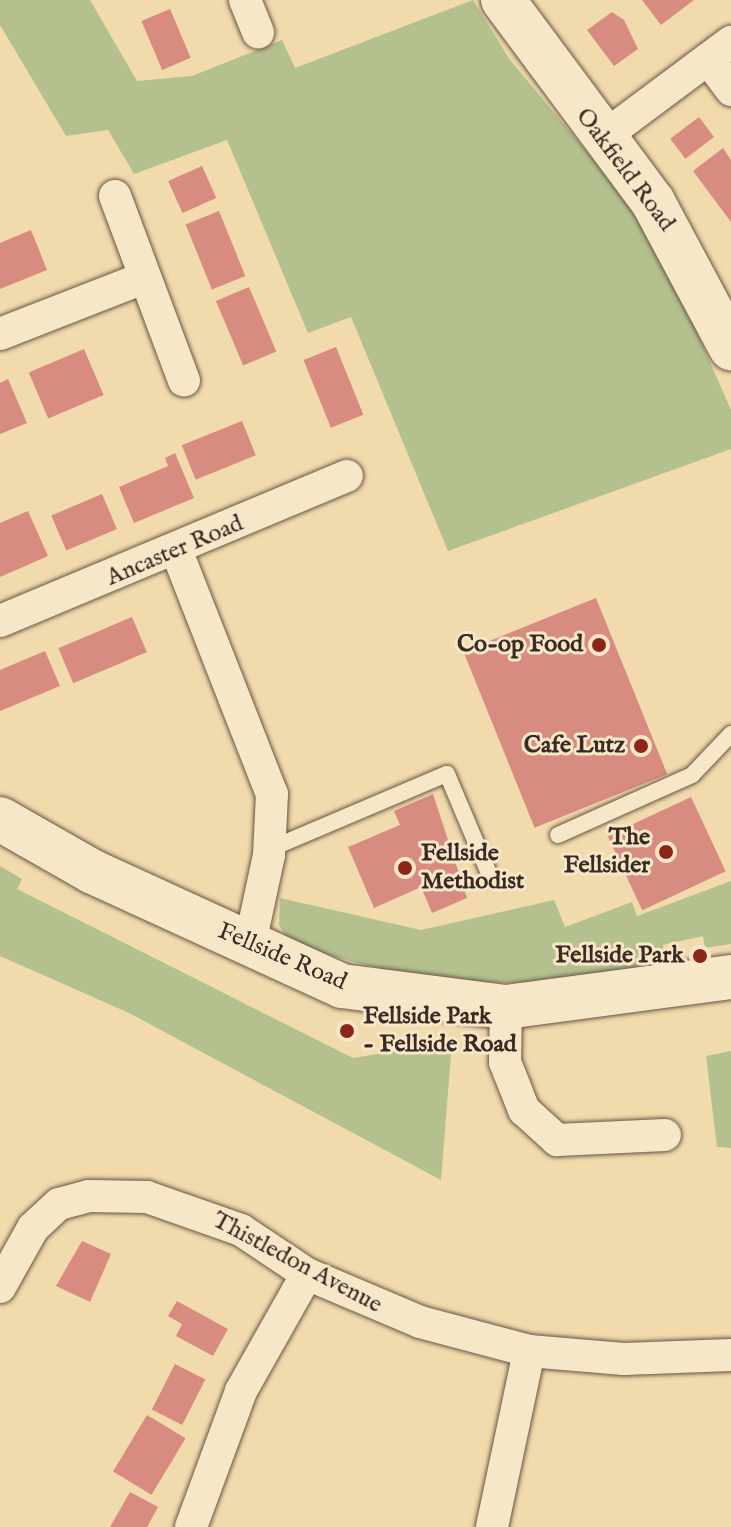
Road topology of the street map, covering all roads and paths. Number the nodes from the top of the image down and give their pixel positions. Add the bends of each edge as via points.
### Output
1 (245, 0) edge
2 (503, 0) edge
3 (258, 32) dead end
4 (720, 50) edge
5 (731, 90) edge
6 (602, 138) junction
7 (115, 196) dead end
8 (144, 278) junction
9 (0, 334) edge
10 (731, 348) edge
11 (184, 381) dead end
12 (347, 476) dead end
13 (177, 552) junction
14 (0, 621) edge
15 (731, 734) edge
16 (0, 819) edge
17 (558, 835) dead end
18 (270, 849) junction
19 (491, 878) dead end
20 (250, 944) junction
21 (731, 977) edge
22 (506, 1007) junction
23 (665, 1135) dead end
24 (307, 1274) junction
25 (0, 1287) edge
26 (529, 1351) junction
27 (731, 1355) edge
28 (191, 1527) edge
29 (492, 1527) edge

1 - 3 street
2 - 6 street, Oakfield Road
4 - 5 street
4 - 6 street
6 - 10 street, Oakfield Road via 686,255
7 - 8 street
8 - 9 street
8 - 11 street
12 - 13 street, Ancaster Road
13 - 14 street, Ancaster Road
13 - 18 street via 272,794
15 - 17 lane via 692,775
16 - 20 street, Fellside Road via 93,872
18 - 19 lane via 447,774
18 - 20 street
20 - 22 street, Fellside Road via 342,986
21 - 22 street, Fellside Road
22 - 23 street via 505,1062 524,1110 557,1140
24 - 25 street, Thistledon Avenue via 196,1211 147,1197 89,1196 59,1204 33,1228
24 - 26 street, Thistledon Avenue via 369,1305
24 - 28 street via 241,1391
26 - 27 street, Thistledon Avenue via 624,1359
26 - 29 street

